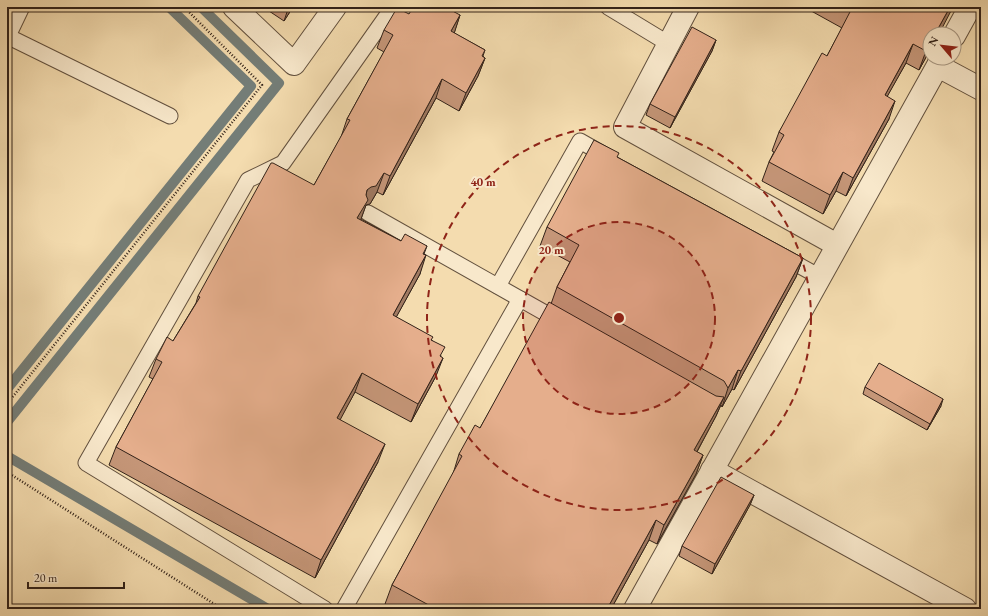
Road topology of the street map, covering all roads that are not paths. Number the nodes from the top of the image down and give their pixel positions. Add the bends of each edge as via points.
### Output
1 (18, 7) edge
2 (234, 7) edge
3 (335, 7) edge
4 (393, 7) edge
5 (608, 7) edge
6 (688, 7) edge
7 (970, 7) edge
8 (960, 26) edge
9 (7, 30) edge
10 (7, 36) edge
11 (669, 44) junction
12 (938, 66) edge
13 (946, 66) edge
14 (981, 89) edge
15 (170, 116) dead end
16 (621, 164) edge
17 (368, 213) edge
18 (837, 246) junction
19 (772, 250) edge
20 (820, 277) junction
21 (498, 286) junction
22 (520, 299) junction
23 (575, 330) edge
24 (712, 470) junction
25 (325, 609) edge
26 (344, 609) edge
27 (635, 609) edge
28 (966, 609) edge

1 - 9 street
2 - 3 street via 294,64
4 - 25 lane via 283,163 248,180 86,463
5 - 11 lane
6 - 11 street
7 - 8 street
10 - 15 lane
11 - 18 street via 625,127
12 - 18 street
13 - 14 street
16 - 21 lane via 580,141
17 - 21 lane
18 - 20 street
19 - 20 lane
20 - 24 street
21 - 22 lane
22 - 23 lane
22 - 26 lane
24 - 27 street
24 - 28 street

